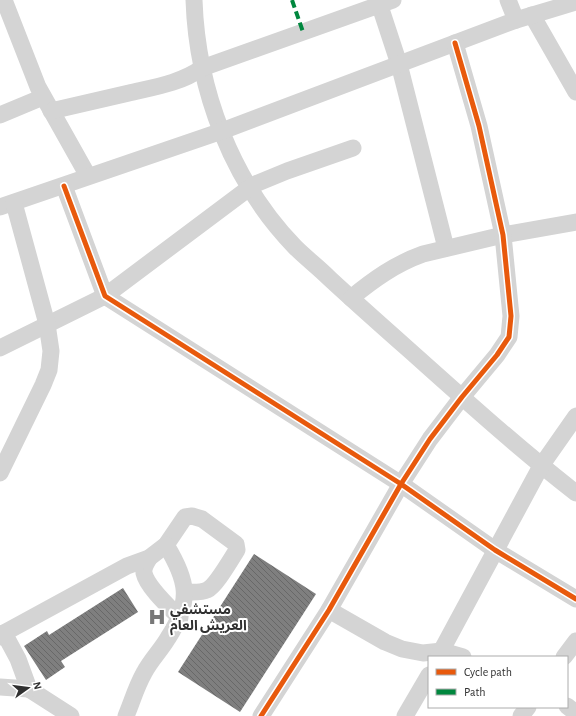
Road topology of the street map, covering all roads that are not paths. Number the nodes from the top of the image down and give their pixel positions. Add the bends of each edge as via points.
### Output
1 (4, 0) edge
2 (194, 0) edge
3 (508, 0) edge
4 (0, 2) edge
5 (384, 2) edge
6 (576, 2) edge
7 (554, 4) edge
8 (532, 15) junction
9 (516, 20) junction
10 (455, 43) junction
11 (399, 64) junction
12 (202, 68) junction
13 (576, 92) edge
14 (47, 104) junction
15 (0, 115) edge
16 (222, 131) junction
17 (353, 148) dead end
18 (88, 176) junction
19 (64, 186) junction
20 (248, 188) junction
21 (7, 205) edge
22 (576, 222) edge
23 (503, 235) junction
24 (446, 248) junction
25 (105, 296) junction
26 (351, 298) junction
27 (47, 324) junction
28 (0, 348) edge
29 (462, 397) junction
30 (576, 416) edge
31 (541, 466) junction
32 (0, 473) edge
33 (401, 484) junction
34 (576, 493) edge
35 (166, 545) junction
36 (495, 550) junction
37 (149, 558) junction
38 (185, 592) junction
39 (576, 599) edge
40 (330, 610) junction
41 (180, 618) junction
42 (2, 635) edge
43 (576, 641) edge
44 (440, 654) edge
45 (455, 656) edge
46 (565, 656) edge
47 (428, 677) edge
48 (0, 687) edge
49 (29, 689) junction
50 (568, 707) edge
51 (527, 708) edge
52 (576, 713) edge
53 (71, 716) edge
54 (126, 716) edge
55 (261, 716) edge
56 (405, 716) edge
57 (521, 716) edge

1 - 4 street
1 - 14 street
2 - 12 street
3 - 9 street
5 - 11 street
5 - 12 street
6 - 7 street
7 - 8 street
8 - 9 street
8 - 13 street
9 - 10 street
10 - 11 street
10 - 23 street via 479,126
11 - 16 street
11 - 24 street
12 - 14 street via 188,77 164,85
12 - 16 street
14 - 15 street
14 - 18 street
16 - 18 street
16 - 20 street
17 - 20 street via 272,176
18 - 19 street
19 - 21 street
19 - 25 street
20 - 25 street
20 - 26 street via 295,247
21 - 27 street
22 - 23 street
23 - 24 street
23 - 29 street via 511,316 509,337 497,356
24 - 26 street via 401,263 373,280
25 - 27 street
25 - 33 street
26 - 29 street
27 - 28 street
27 - 32 street via 51,351 49,370
29 - 31 street
29 - 33 street via 430,439
30 - 31 street
31 - 34 street
31 - 36 street
33 - 36 street
33 - 40 street
35 - 37 street
35 - 38 street via 180,570
35 - 38 street via 185,517 192,516 236,544 237,550 208,590
36 - 39 street
36 - 44 street
37 - 41 street via 144,573 162,601
37 - 42 street via 128,566
38 - 41 street
40 - 44 street via 402,649
40 - 55 street
41 - 54 street via 144,673
42 - 49 street via 18,659
43 - 46 street
44 - 45 street
47 - 56 street
48 - 49 street
49 - 53 street
50 - 52 street
51 - 57 street

